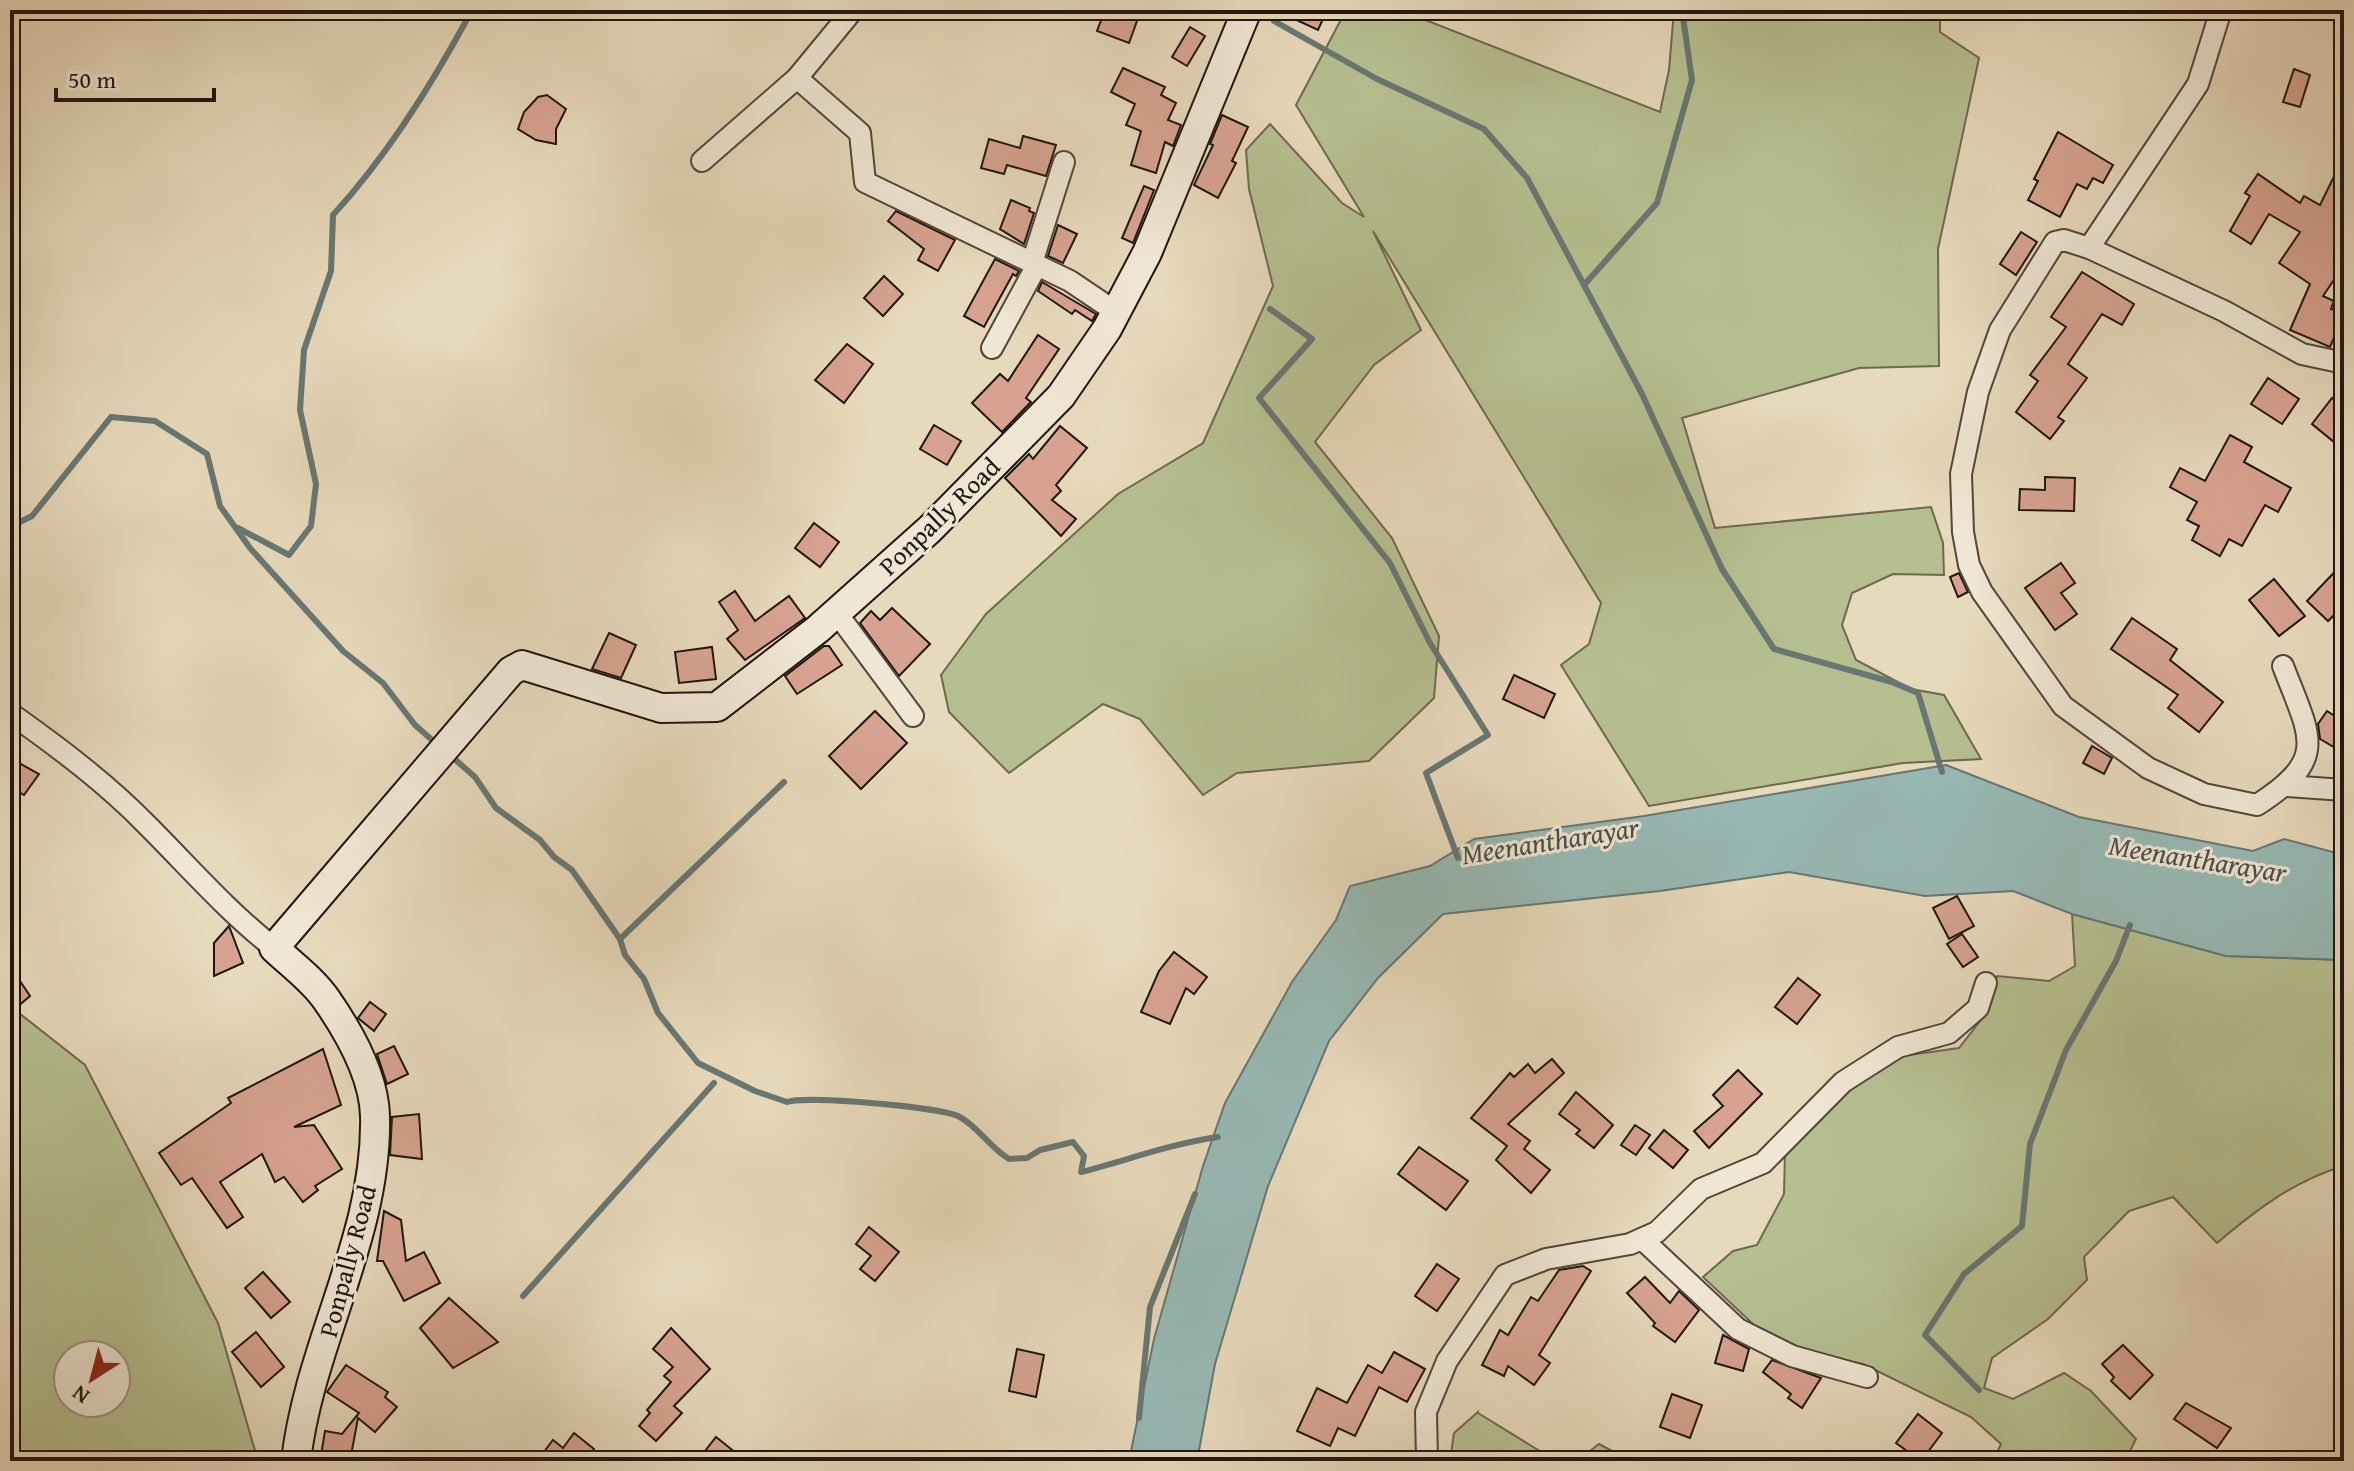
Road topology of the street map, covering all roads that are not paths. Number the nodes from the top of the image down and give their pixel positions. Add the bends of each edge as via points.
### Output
1 (853, 10) edge
2 (1247, 10) edge
3 (2221, 10) edge
4 (797, 78) junction
5 (702, 161) dead end
6 (1064, 162) dead end
7 (2089, 248) junction
8 (1034, 264) junction
9 (1116, 312) junction
10 (992, 348) dead end
11 (2344, 363) edge
12 (836, 612) junction
13 (2283, 666) dead end
14 (10, 713) edge
15 (913, 716) dead end
16 (2287, 786) junction
17 (2344, 790) edge
18 (274, 948) junction
19 (1986, 983) dead end
20 (1642, 1239) junction
21 (1867, 1377) dead end
22 (296, 1461) edge
23 (1427, 1461) edge

1 - 4 street
2 - 9 main road, Ponpally Road via 1147,253
3 - 7 street via 2198,84
4 - 5 street
4 - 8 street via 860,133 865,182
6 - 8 street
7 - 11 street via 2302,354
7 - 16 street via 2064,240 2049,247 2000,330 1978,392 1961,474 1969,565 1982,592 2063,706 2148,768 2204,794 2257,805
8 - 9 street
8 - 10 street
9 - 12 main road, Ponpally Road via 1061,396 930,529
12 - 15 street
12 - 18 main road, Ponpally Road via 717,707 661,708 522,665 511,671
13 - 16 street via 2308,730 2309,755
14 - 18 street via 124,804 234,916
16 - 17 street
18 - 22 main road, Ponpally Road via 325,997 365,1069 375,1115 368,1197
19 - 20 street via 1978,1008 1949,1033 1898,1047 1843,1082 1763,1163 1701,1189 1657,1232
20 - 21 street via 1738,1329 1792,1356
20 - 23 street via 1546,1259 1505,1275 1447,1361 1426,1412

